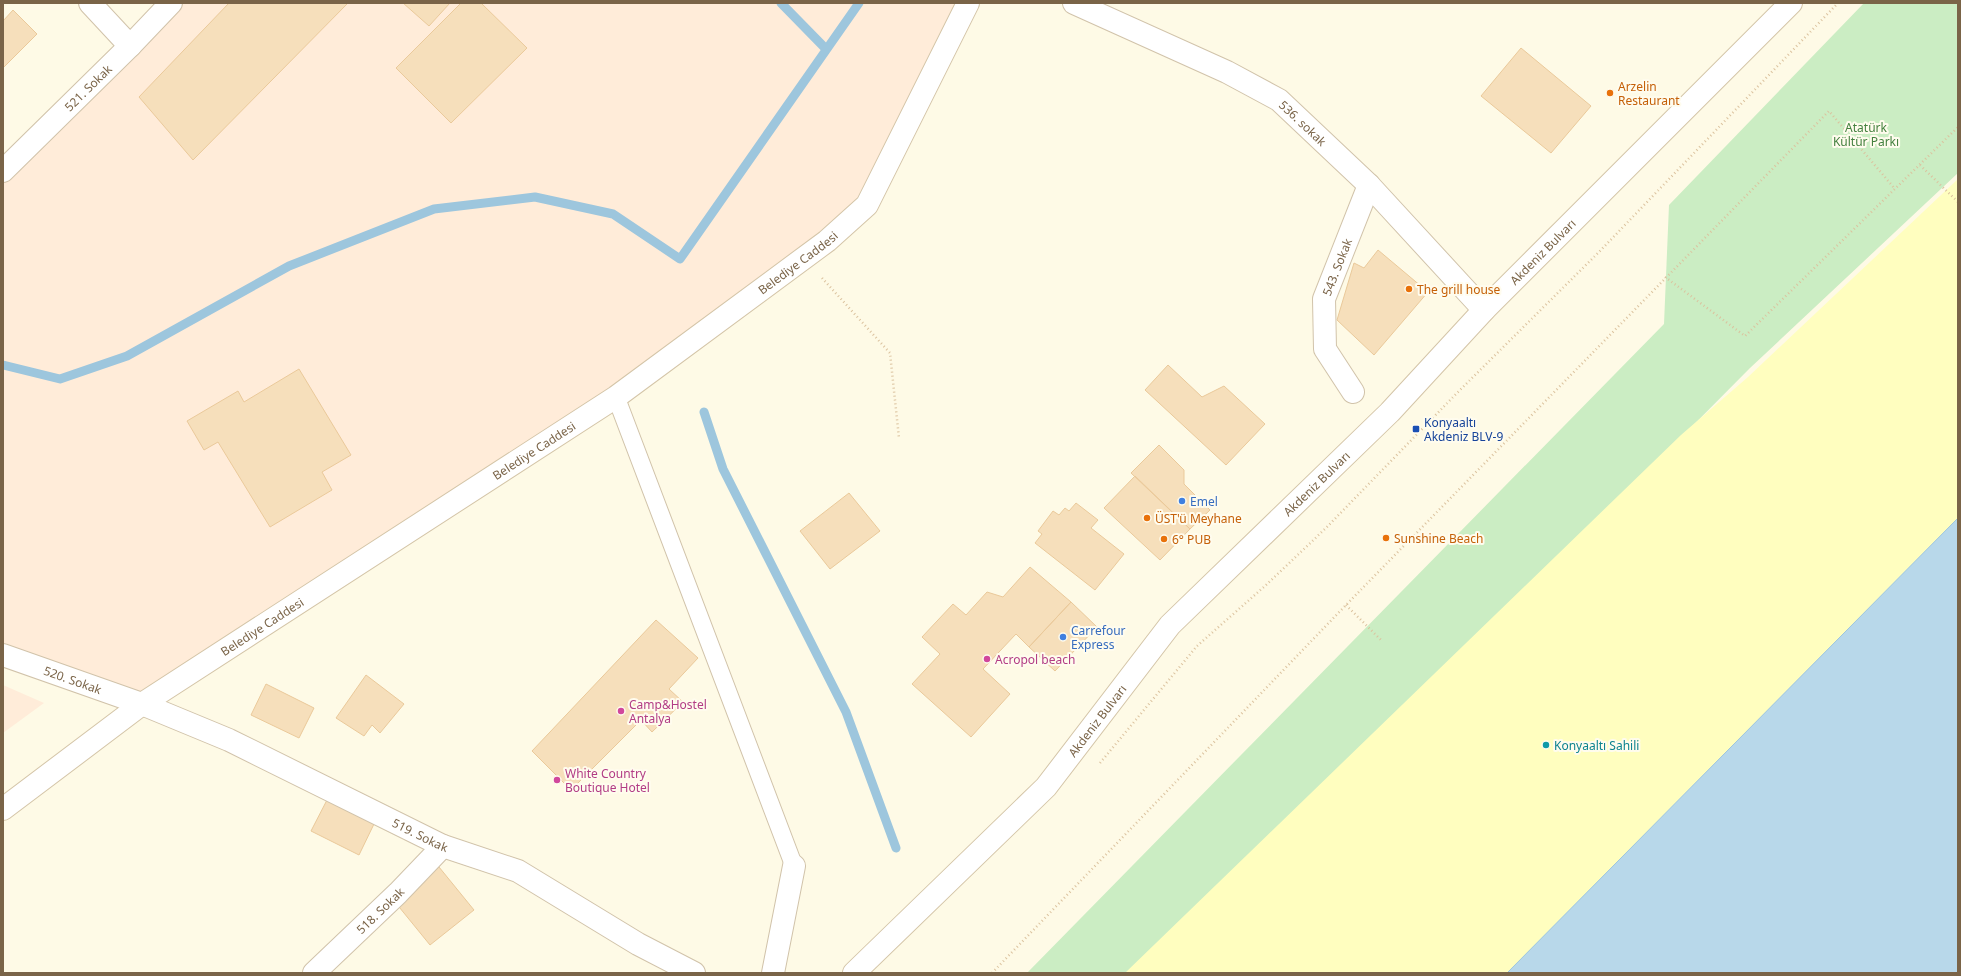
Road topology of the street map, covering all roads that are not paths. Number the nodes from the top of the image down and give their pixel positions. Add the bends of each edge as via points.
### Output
1 (90, 3) edge
2 (171, 3) edge
3 (968, 3) edge
4 (1074, 3) edge
5 (1791, 3) edge
6 (130, 46) junction
7 (3, 171) edge
8 (1369, 185) junction
9 (1484, 310) junction
10 (1353, 392) dead end
11 (616, 397) junction
12 (3, 655) edge
13 (142, 704) junction
14 (3, 809) edge
15 (443, 846) junction
16 (794, 866) joint
17 (314, 973) edge
18 (694, 973) edge
19 (773, 973) edge
20 (854, 973) edge

1 - 6 main road
2 - 6 main road, 521. Sokak
3 - 11 main road, Belediye Caddesi via 866,205 827,241
4 - 8 main road, 536. sokak via 1227,72 1280,100
5 - 9 main road, Akdeniz Bulvarı
6 - 7 main road, 521. Sokak
8 - 9 main road, 536. sokak
8 - 10 main road, 543. Sokak via 1324,299 1325,349
9 - 20 main road, Akdeniz Bulvarı via 1390,412 1170,625 1046,787
11 - 13 main road, Belediye Caddesi
11 - 16 lane
12 - 13 main road, 520. Sokak
13 - 14 main road, Belediye Caddesi
13 - 15 main road, 519. Sokak via 229,740
15 - 17 main road, 518. Sokak
15 - 18 main road, 519. Sokak via 518,871 638,944
16 - 19 main road

